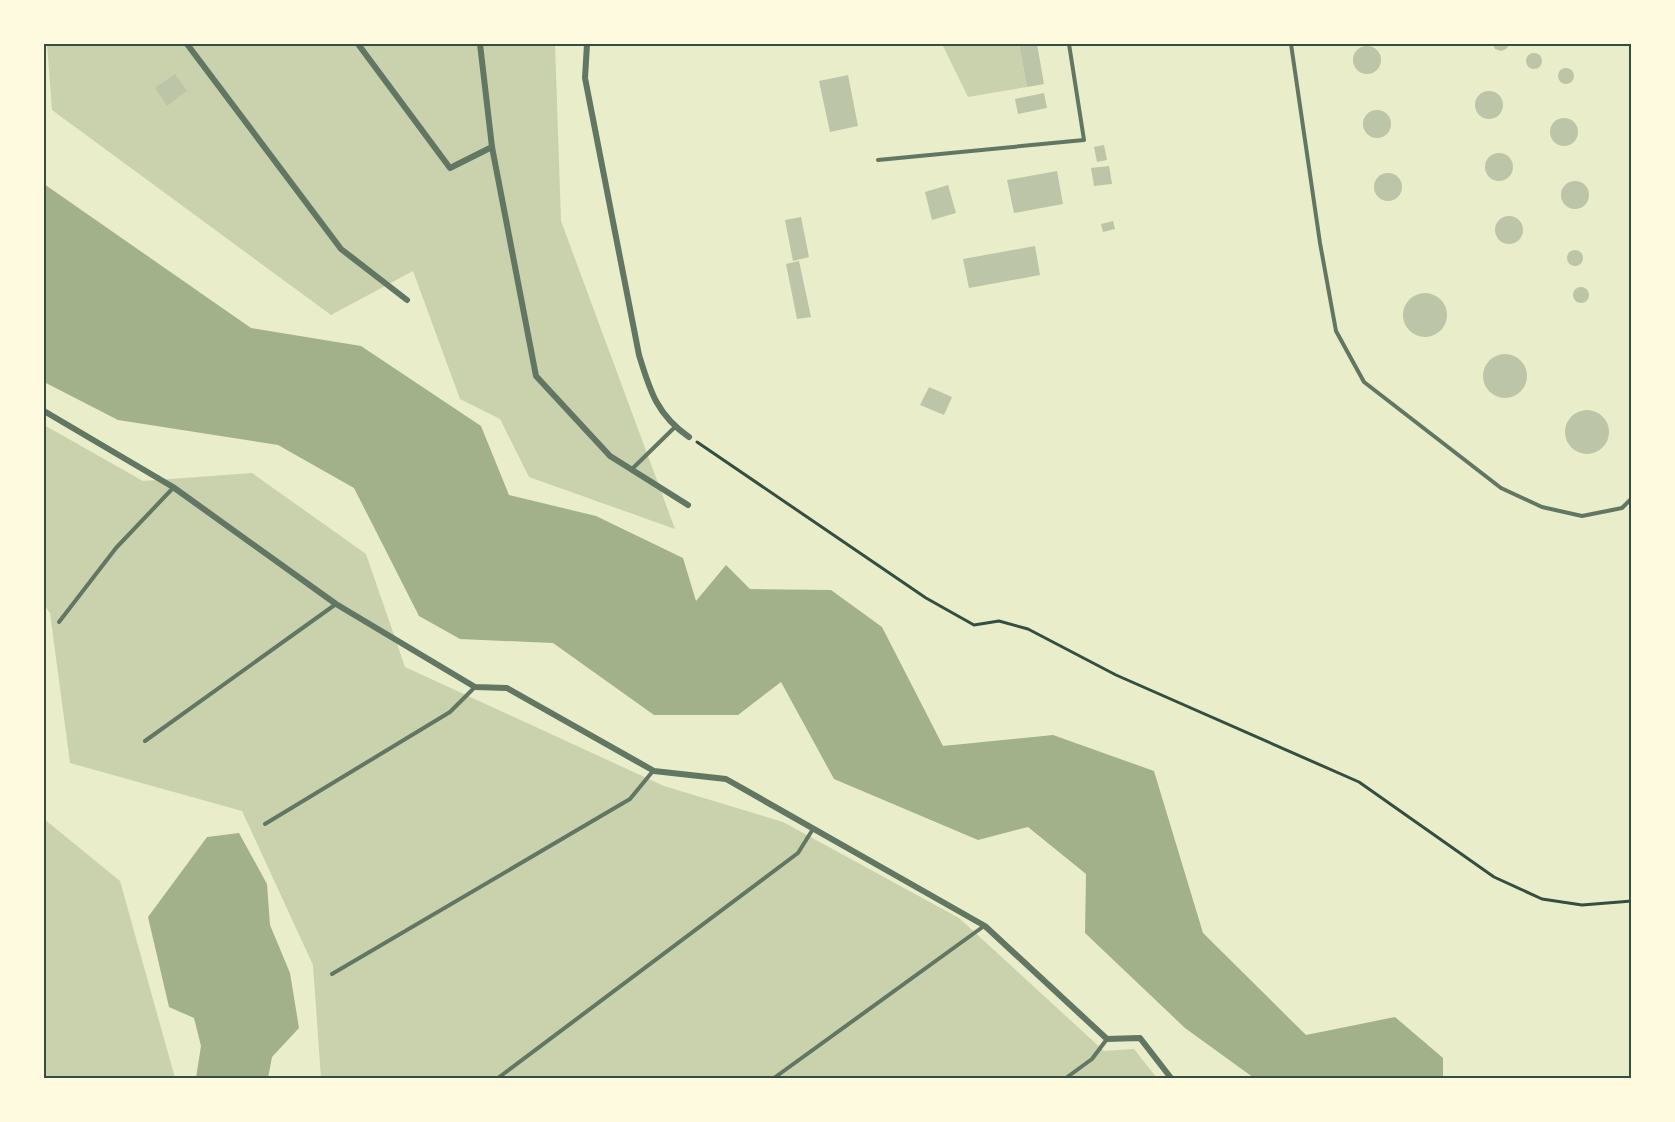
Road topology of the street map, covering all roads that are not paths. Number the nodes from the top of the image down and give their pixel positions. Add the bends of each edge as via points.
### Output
1 (188, 44) edge
2 (358, 44) edge
3 (480, 44) edge
4 (587, 44) edge
5 (1069, 44) edge
6 (1291, 44) edge
7 (492, 147) junction
8 (878, 160) dead end
9 (407, 300) dead end
10 (44, 411) edge
11 (675, 427) junction
12 (689, 436) road end
13 (632, 470) junction
14 (173, 487) junction
15 (1632, 498) edge
16 (688, 505) dead end
17 (336, 604) junction
18 (59, 622) dead end
19 (475, 687) junction
20 (146, 741) dead end
21 (654, 771) junction
22 (265, 824) dead end
23 (813, 829) junction
24 (985, 926) junction
25 (332, 974) dead end
26 (1107, 1039) junction
27 (498, 1078) edge
28 (774, 1078) edge
29 (1066, 1078) edge
30 (1171, 1078) edge

1 - 9 street via 341,249
2 - 7 street via 450,168
3 - 7 street
4 - 11 street via 585,78 639,355 652,396
5 - 8 lane via 1084,140
6 - 15 lane via 1336,331 1365,382 1501,488 1542,507 1582,516 1622,508
7 - 13 street via 536,376 610,456
10 - 14 street
11 - 12 street
11 - 13 lane
13 - 16 street
14 - 17 street
14 - 18 lane via 116,548
17 - 19 street
17 - 20 lane
19 - 21 street via 507,688
19 - 22 lane via 450,712
21 - 23 street via 726,779
21 - 25 lane via 630,799
23 - 24 street
23 - 27 lane via 798,853
24 - 26 street
24 - 28 lane
26 - 29 lane via 1092,1059
26 - 30 street via 1140,1038

